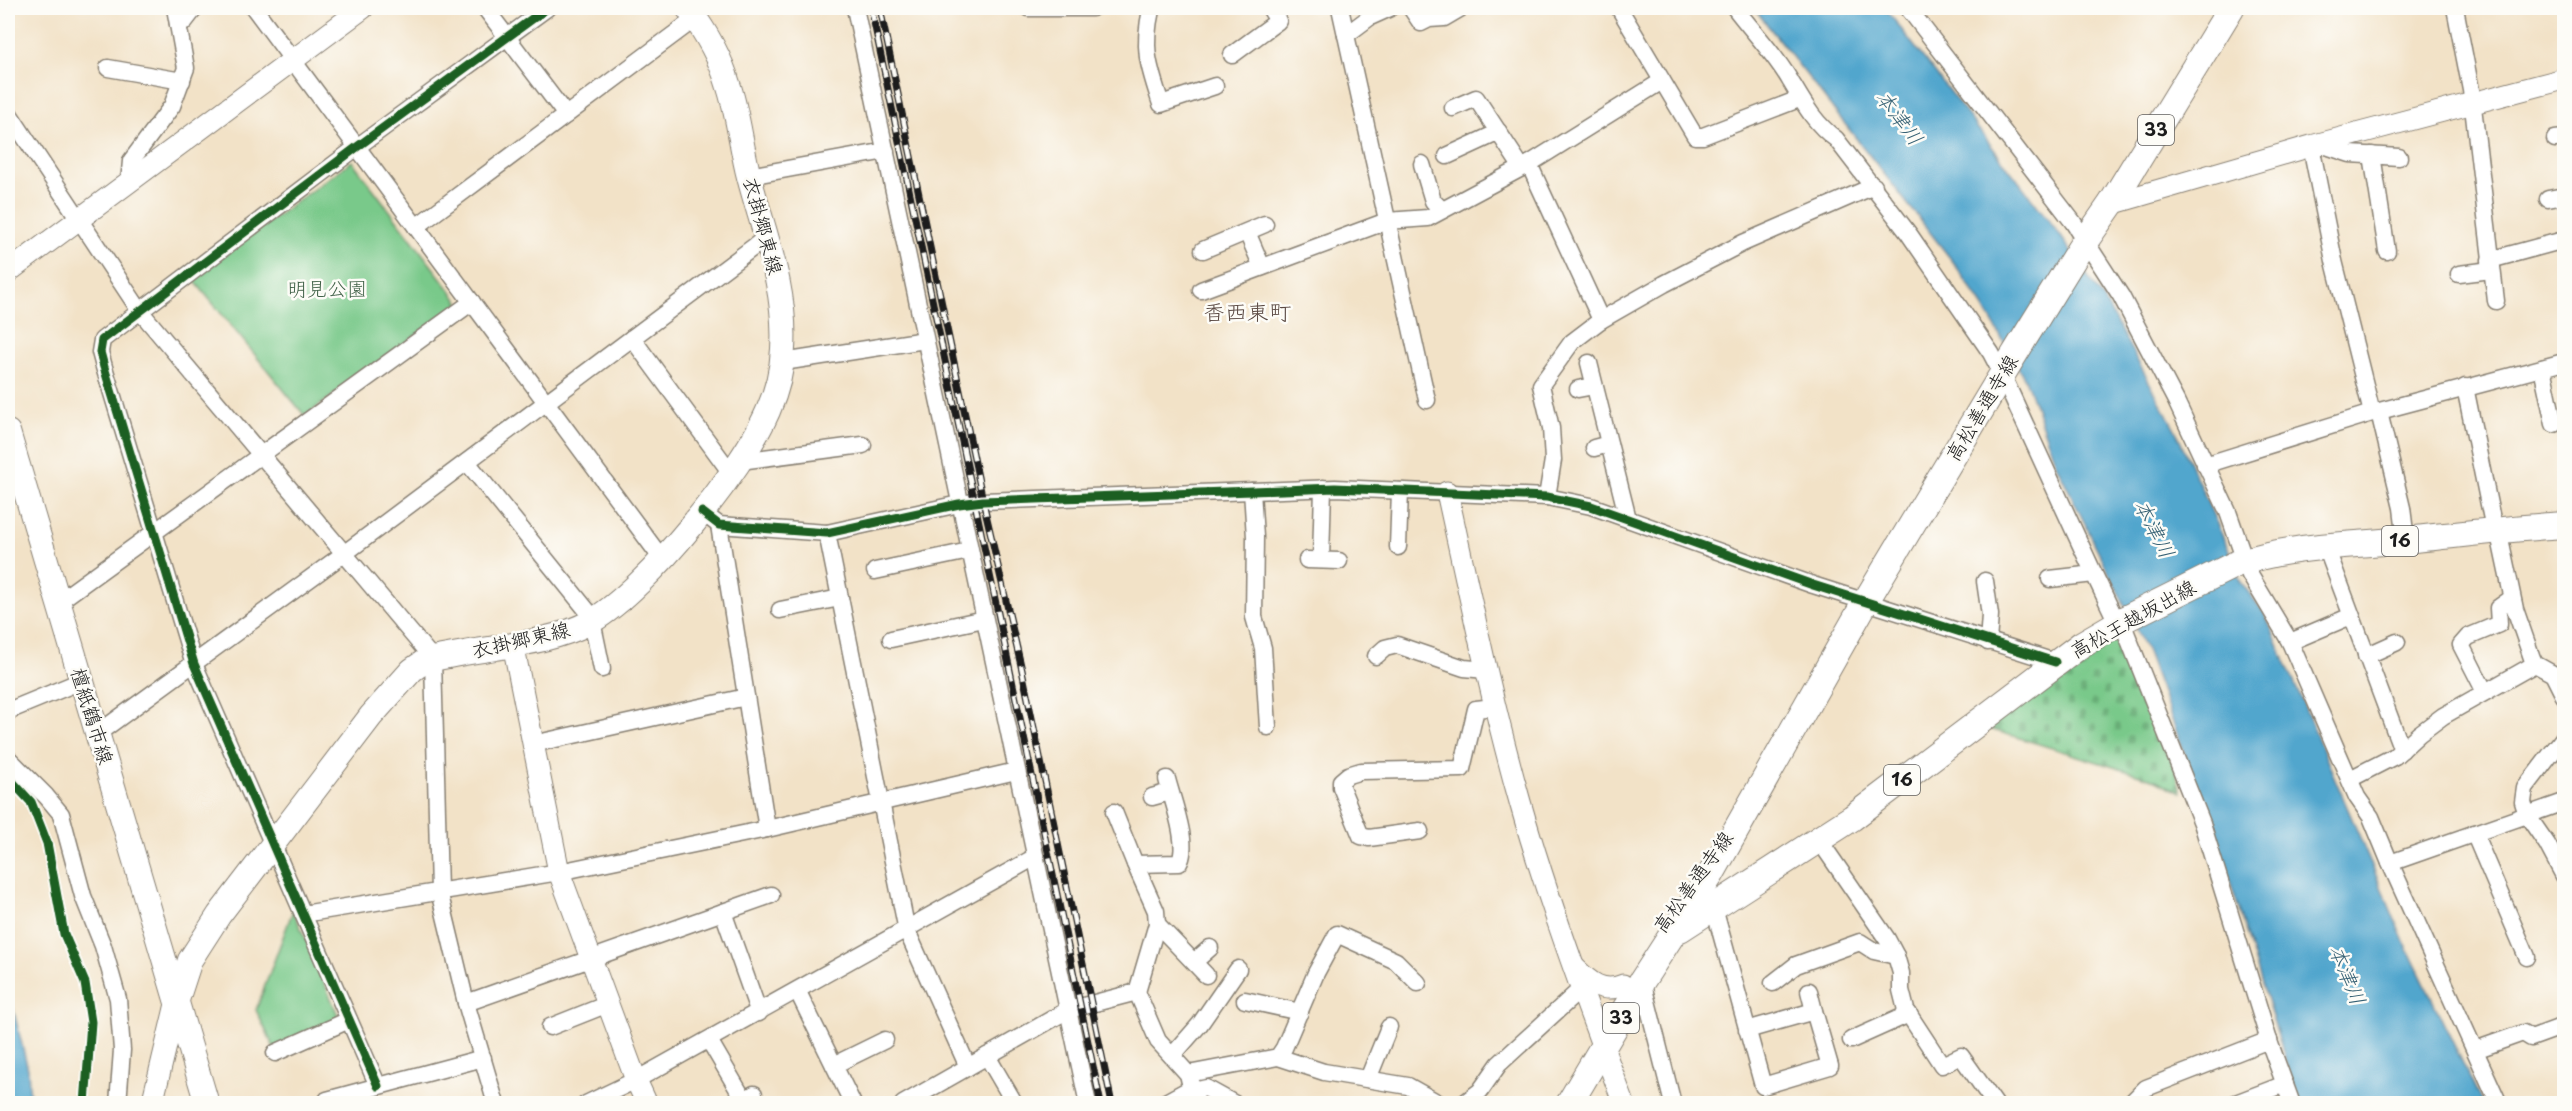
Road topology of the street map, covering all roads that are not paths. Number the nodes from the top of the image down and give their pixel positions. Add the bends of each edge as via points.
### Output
1 (195, 8) edge
2 (254, 8) edge
3 (363, 8) edge
4 (484, 8) edge
5 (547, 8) edge
6 (855, 8) edge
7 (1037, 8) edge
8 (1092, 8) edge
9 (1149, 8) edge
10 (1270, 8) edge
11 (1340, 8) edge
12 (1390, 8) edge
13 (1411, 8) edge
14 (1461, 8) edge
15 (1619, 8) edge
16 (1735, 8) edge
17 (2231, 8) edge
18 (2455, 8) edge
19 (1915, 9) edge
20 (692, 13) edge
21 (1426, 13) edge
22 (177, 16) edge
23 (1346, 35) junction
24 (507, 38) junction
25 (1232, 55) dead end
26 (292, 59) junction
27 (108, 68) dead end
28 (2565, 79) edge
29 (182, 81) junction
30 (1662, 81) junction
31 (1215, 86) dead end
32 (1799, 99) junction
33 (2472, 104) junction
34 (1453, 108) dead end
35 (8, 112) edge
36 (566, 115) junction
37 (1499, 132) junction
38 (2316, 145) junction
39 (357, 147) junction
40 (886, 151) junction
41 (2372, 155) junction
42 (1447, 156) dead end
43 (2399, 157) dead end
44 (1422, 164) dead end
45 (1525, 166) junction
46 (749, 176) junction
47 (129, 182) junction
48 (1874, 186) junction
49 (2110, 204) junction
50 (1442, 210) junction
51 (78, 220) junction
52 (1387, 221) junction
53 (1266, 224) dead end
54 (416, 227) junction
55 (1247, 232) junction
56 (767, 237) junction
57 (2565, 240) edge
58 (2082, 245) junction
59 (1203, 250) dead end
60 (2387, 251) dead end
61 (2491, 265) junction
62 (1262, 267) junction
63 (8, 272) edge
64 (2459, 274) dead end
65 (1201, 290) dead end
66 (2496, 301) dead end
67 (472, 302) junction
68 (140, 311) junction
69 (1601, 320) junction
70 (632, 338) junction
71 (925, 340) junction
72 (783, 362) junction
73 (2565, 362) edge
74 (1589, 363) dead end
75 (2006, 368) junction
76 (2542, 368) junction
77 (2465, 387) junction
78 (1427, 400) dead end
79 (546, 403) junction
80 (2376, 412) junction
81 (2554, 424) dead end
82 (8, 432) edge
83 (863, 445) dead end
84 (261, 454) junction
85 (466, 462) junction
86 (2205, 465) junction
87 (736, 467) junction
88 (1323, 488) junction
89 (1252, 491) junction
90 (1400, 491) junction
91 (1447, 492) junction
92 (1547, 497) junction
93 (960, 504) junction
94 (710, 518) junction
95 (1628, 519) junction
96 (2565, 525) edge
97 (2496, 529) junction
98 (153, 532) junction
99 (827, 532) junction
100 (2406, 540) junction
101 (1398, 547) dead end
102 (2326, 547) junction
103 (969, 551) junction
104 (345, 553) junction
105 (662, 559) junction
106 (1339, 561) dead end
107 (2241, 562) junction
108 (875, 571) dead end
109 (2094, 574) junction
110 (2050, 579) dead end
111 (1985, 581) dead end
112 (840, 598) junction
113 (2512, 598) junction
114 (1866, 601) junction
115 (58, 602) junction
116 (780, 610) dead end
117 (2351, 616) junction
118 (593, 620) junction
119 (984, 620) junction
120 (2122, 621) junction
121 (891, 639) dead end
122 (1988, 642) junction
123 (2290, 642) junction
124 (2397, 642) dead end
125 (513, 644) junction
126 (1376, 656) dead end
127 (2366, 656) junction
128 (433, 659) junction
129 (2055, 663) junction
130 (194, 664) junction
131 (2535, 664) junction
132 (602, 669) dead end
133 (1486, 670) junction
134 (2559, 671) edge
135 (81, 681) junction
136 (2485, 692) junction
137 (2565, 696) edge
138 (746, 697) junction
139 (1494, 707) junction
140 (8, 711) edge
141 (1268, 727) dead end
142 (97, 734) junction
143 (2565, 737) edge
144 (533, 744) junction
145 (2402, 750) junction
146 (10, 762) edge
147 (1016, 771) junction
148 (2350, 780) junction
149 (1152, 797) dead end
150 (2565, 802) edge
151 (880, 803) junction
152 (1114, 812) dead end
153 (2527, 815) junction
154 (767, 830) junction
155 (1420, 831) dead end
156 (2474, 833) junction
157 (1819, 840) junction
158 (273, 847) junction
159 (1035, 857) junction
160 (2390, 863) junction
161 (1135, 864) junction
162 (559, 872) junction
163 (2565, 876) edge
164 (439, 891) junction
165 (1710, 891) junction
166 (771, 895) dead end
167 (723, 912) junction
168 (303, 914) junction
169 (1157, 924) junction
170 (907, 931) junction
171 (1673, 933) junction
172 (1210, 948) dead end
173 (1644, 949) junction
174 (1896, 956) junction
175 (2527, 957) dead end
176 (591, 959) junction
177 (1194, 962) junction
178 (1574, 968) junction
179 (1238, 969) dead end
180 (1206, 975) dead end
181 (1418, 983) dead end
182 (1773, 983) dead end
183 (1582, 988) junction
184 (1631, 991) junction
185 (798, 992) junction
186 (1137, 992) junction
187 (1809, 992) dead end
188 (177, 1000) junction
189 (1245, 1000) dead end
190 (466, 1004) junction
191 (608, 1004) junction
192 (1068, 1010) junction
193 (1814, 1011) junction
194 (1300, 1012) junction
195 (759, 1013) junction
196 (1909, 1014) junction
197 (349, 1020) junction
198 (2565, 1026) edge
199 (550, 1027) dead end
200 (1389, 1027) dead end
201 (1598, 1027) junction
202 (1747, 1030) junction
203 (709, 1040) junction
204 (885, 1040) dead end
205 (1851, 1040) dead end
206 (2269, 1040) junction
207 (2475, 1050) junction
208 (275, 1053) dead end
209 (987, 1056) junction
210 (1172, 1056) junction
211 (1278, 1057) junction
212 (483, 1058) junction
213 (834, 1065) junction
214 (968, 1067) junction
215 (1368, 1079) junction
216 (636, 1080) junction
217 (2285, 1084) junction
218 (378, 1086) junction
219 (1192, 1089) edge
220 (754, 1094) dead end
221 (323, 1102) edge
222 (118, 1104) edge
223 (152, 1104) edge
224 (207, 1104) edge
225 (496, 1104) edge
226 (586, 1104) edge
227 (647, 1104) edge
228 (853, 1104) edge
229 (903, 1104) edge
230 (1015, 1104) edge
231 (1088, 1104) edge
232 (1162, 1104) edge
233 (1235, 1104) edge
234 (1440, 1104) edge
235 (1463, 1104) edge
236 (1558, 1104) edge
237 (1569, 1104) edge
238 (1624, 1104) edge
239 (1672, 1104) edge
240 (1995, 1104) edge
241 (2130, 1104) edge
242 (2233, 1104) edge
243 (2292, 1104) edge
244 (2499, 1104) edge

1 - 22 street via 185,21
2 - 26 street
3 - 26 street
4 - 24 street
5 - 24 street
6 - 40 street
7 - 8 street
9 - 31 street via 1145,36 1161,104
10 - 25 street via 1278,21
11 - 23 street
12 - 23 street
13 - 21 street via 1421,23
14 - 21 street via 1444,18
15 - 30 street
16 - 32 street via 1791,81
17 - 49 main road, 高松善通寺線 / 33
18 - 33 street
19 - 58 street via 2000,129 2034,169
20 - 36 street
20 - 46 main road, 衣掛郷東線 via 729,84
22 - 29 street via 186,68
23 - 52 street
24 - 36 street
24 - 39 street
26 - 39 street
26 - 47 street
27 - 29 street
28 - 33 street
29 - 47 street via 165,119 131,160
30 - 32 street via 1695,136
30 - 45 street
32 - 48 street
33 - 38 street
33 - 61 street
34 - 37 street via 1476,98
35 - 51 street
36 - 54 street
37 - 42 street
37 - 45 street
38 - 41 street
38 - 49 street
38 - 80 street via 2334,261
39 - 54 street
39 - 68 street
40 - 46 street
40 - 71 street
41 - 43 street
41 - 60 street
44 - 50 street via 1433,201
45 - 50 street
45 - 69 street
46 - 56 main road, 衣掛郷東線
47 - 51 street
48 - 69 street via 1743,243
48 - 75 street
49 - 58 main road, 高松善通寺線 / 33
50 - 52 street via 1428,218
51 - 63 street
51 - 68 street
52 - 62 street
52 - 78 street
53 - 55 street
54 - 67 street
55 - 59 street
55 - 62 street
56 - 70 street
56 - 72 main road, 衣掛郷東線 via 782,303
57 - 61 street
58 - 75 main road, 高松善通寺線 / 33
58 - 86 street via 2121,296
61 - 64 street
61 - 66 street
62 - 65 street
67 - 79 street
67 - 84 street
68 - 84 street
68 - 98 street via 102,340 100,352
69 - 92 street via 1572,342 1541,385 1551,428 1553,460
70 - 79 street
70 - 87 street
71 - 72 street
71 - 93 street
72 - 87 main road, 衣掛郷東線 via 769,409
73 - 76 street
74 - 95 street via 1586,388 1601,446
75 - 109 street
75 - 114 main road, 高松善通寺線 / 33
76 - 77 street
76 - 81 street
77 - 80 street
77 - 97 street
79 - 85 street
79 - 105 street
80 - 86 street
80 - 100 street via 2402,508
82 - 115 main road, 檀紙鶴市線
83 - 87 street
84 - 98 street
84 - 104 street
85 - 104 street
85 - 118 street
86 - 107 street via 2228,512
87 - 94 main road, 衣掛郷東線
88 - 89 street
88 - 90 street
88 - 106 street via 1314,560
89 - 93 street
89 - 141 street via 1254,617 1263,648
90 - 91 street
90 - 101 street
91 - 92 street
91 - 133 street
92 - 95 street
93 - 99 street
93 - 103 street
94 - 99 street
94 - 105 main road, 衣掛郷東線
94 - 138 street
95 - 114 street
96 - 97 main road, 高松王越坂出線 / 16
97 - 100 main road, 高松王越坂出線 / 16
97 - 113 street
98 - 115 street
98 - 130 street
99 - 112 street
100 - 102 main road, 高松王越坂出線 / 16
102 - 107 main road, 高松王越坂出線 / 16
102 - 117 street
103 - 108 street
103 - 119 street
104 - 128 street
104 - 130 street
105 - 118 main road, 衣掛郷東線 via 621,600
107 - 120 main road, 高松王越坂出線 / 16
107 - 123 street
109 - 110 street
109 - 120 street
111 - 122 street via 1990,615
112 - 116 street
112 - 151 street
113 - 131 street
113 - 136 street via 2498,608 2499,624 2468,637 2461,645
114 - 122 street
114 - 165 main road, 高松善通寺線 / 33 via 1743,815
115 - 135 main road, 檀紙鶴市線
117 - 123 street
117 - 127 street
118 - 125 main road, 衣掛郷東線
118 - 132 street
119 - 121 street
119 - 147 street
120 - 129 main road, 高松王越坂出線 / 16
120 - 206 street via 2202,824
122 - 129 street
123 - 148 street
124 - 127 street
125 - 128 main road, 衣掛郷東線
125 - 144 street
126 - 133 street via 1397,645 1464,668
127 - 145 street
128 - 158 main road, 衣掛郷東線 via 412,670 396,686
128 - 164 street
129 - 157 main road, 高松王越坂出線 / 16
130 - 142 street
130 - 158 street
131 - 134 street
131 - 136 street
133 - 139 street
134 - 137 street
135 - 140 street
135 - 142 main road, 檀紙鶴市線
136 - 145 street via 2443,716
138 - 144 street
138 - 154 street
139 - 155 street via 1476,710 1462,769 1361,771 1341,781 1361,836
139 - 178 street
142 - 188 main road, 檀紙鶴市線
143 - 153 street via 2525,788 2523,802
144 - 162 street
145 - 148 street
146 - 222 street via 60,814 83,896 103,946 118,999 122,1050
147 - 151 street
147 - 159 street
148 - 160 street
149 - 161 street via 1169,785 1184,845 1182,857 1179,863
150 - 153 street
151 - 154 street
151 - 170 street
152 - 161 street
153 - 156 street
153 - 163 street
154 - 162 street
156 - 160 street
156 - 175 street
157 - 165 main road, 高松王越坂出線 / 16
157 - 174 street
158 - 168 street
158 - 188 main road, 衣掛郷東線 via 219,915 190,960
159 - 170 street
159 - 192 street
160 - 207 street
161 - 169 street
162 - 164 street
162 - 176 street
164 - 168 street
164 - 190 street
165 - 171 main road, 高松善通寺線 / 33
165 - 173 main road, 高松善通寺線 / 33
165 - 202 street
166 - 167 street
167 - 176 street
167 - 195 street
168 - 197 street
169 - 177 street
169 - 186 street
170 - 185 street
170 - 214 street
171 - 173 main road, 高松善通寺線 / 33
171 - 184 main road, 高松善通寺線 / 33
172 - 177 street
173 - 184 main road, 高松善通寺線 / 33
174 - 182 street via 1874,951 1860,942 1796,965
174 - 196 street
176 - 190 street
176 - 191 street
177 - 180 street
178 - 183 street
178 - 184 street via 1596,986
179 - 210 street
181 - 194 street via 1396,961 1336,934
183 - 201 street
183 - 235 street via 1499,1064 1480,1091
184 - 201 main road, 高松善通寺線 / 33
184 - 239 street
185 - 195 street
185 - 213 street
186 - 192 street
186 - 210 street via 1158,1041
187 - 193 street
188 - 223 street
188 - 224 main road
189 - 194 street
190 - 212 street
191 - 199 street
191 - 216 street
192 - 209 street
192 - 231 street
193 - 202 street
193 - 202 street via 1834,1065 1765,1092
194 - 211 street
195 - 203 street
196 - 205 street
196 - 240 street via 1942,1065 1961,1056
197 - 208 street
197 - 218 street
198 - 207 street via 2531,1038 2523,1033
200 - 215 street
201 - 236 main road, 高松善通寺線 / 33
201 - 237 main road, 高松善通寺線 / 33
201 - 238 street
203 - 216 street
203 - 220 street via 744,1100
204 - 213 street
206 - 217 street
206 - 241 street via 2146,1088
207 - 244 street
209 - 214 street
209 - 230 street
210 - 219 street
211 - 215 street via 1324,1072
211 - 219 street
212 - 218 street
212 - 225 street
213 - 228 street
214 - 229 street
215 - 234 street via 1408,1086
216 - 226 street
216 - 227 street
217 - 242 street
217 - 243 street
218 - 221 street
219 - 232 street
219 - 233 street via 1206,1088

